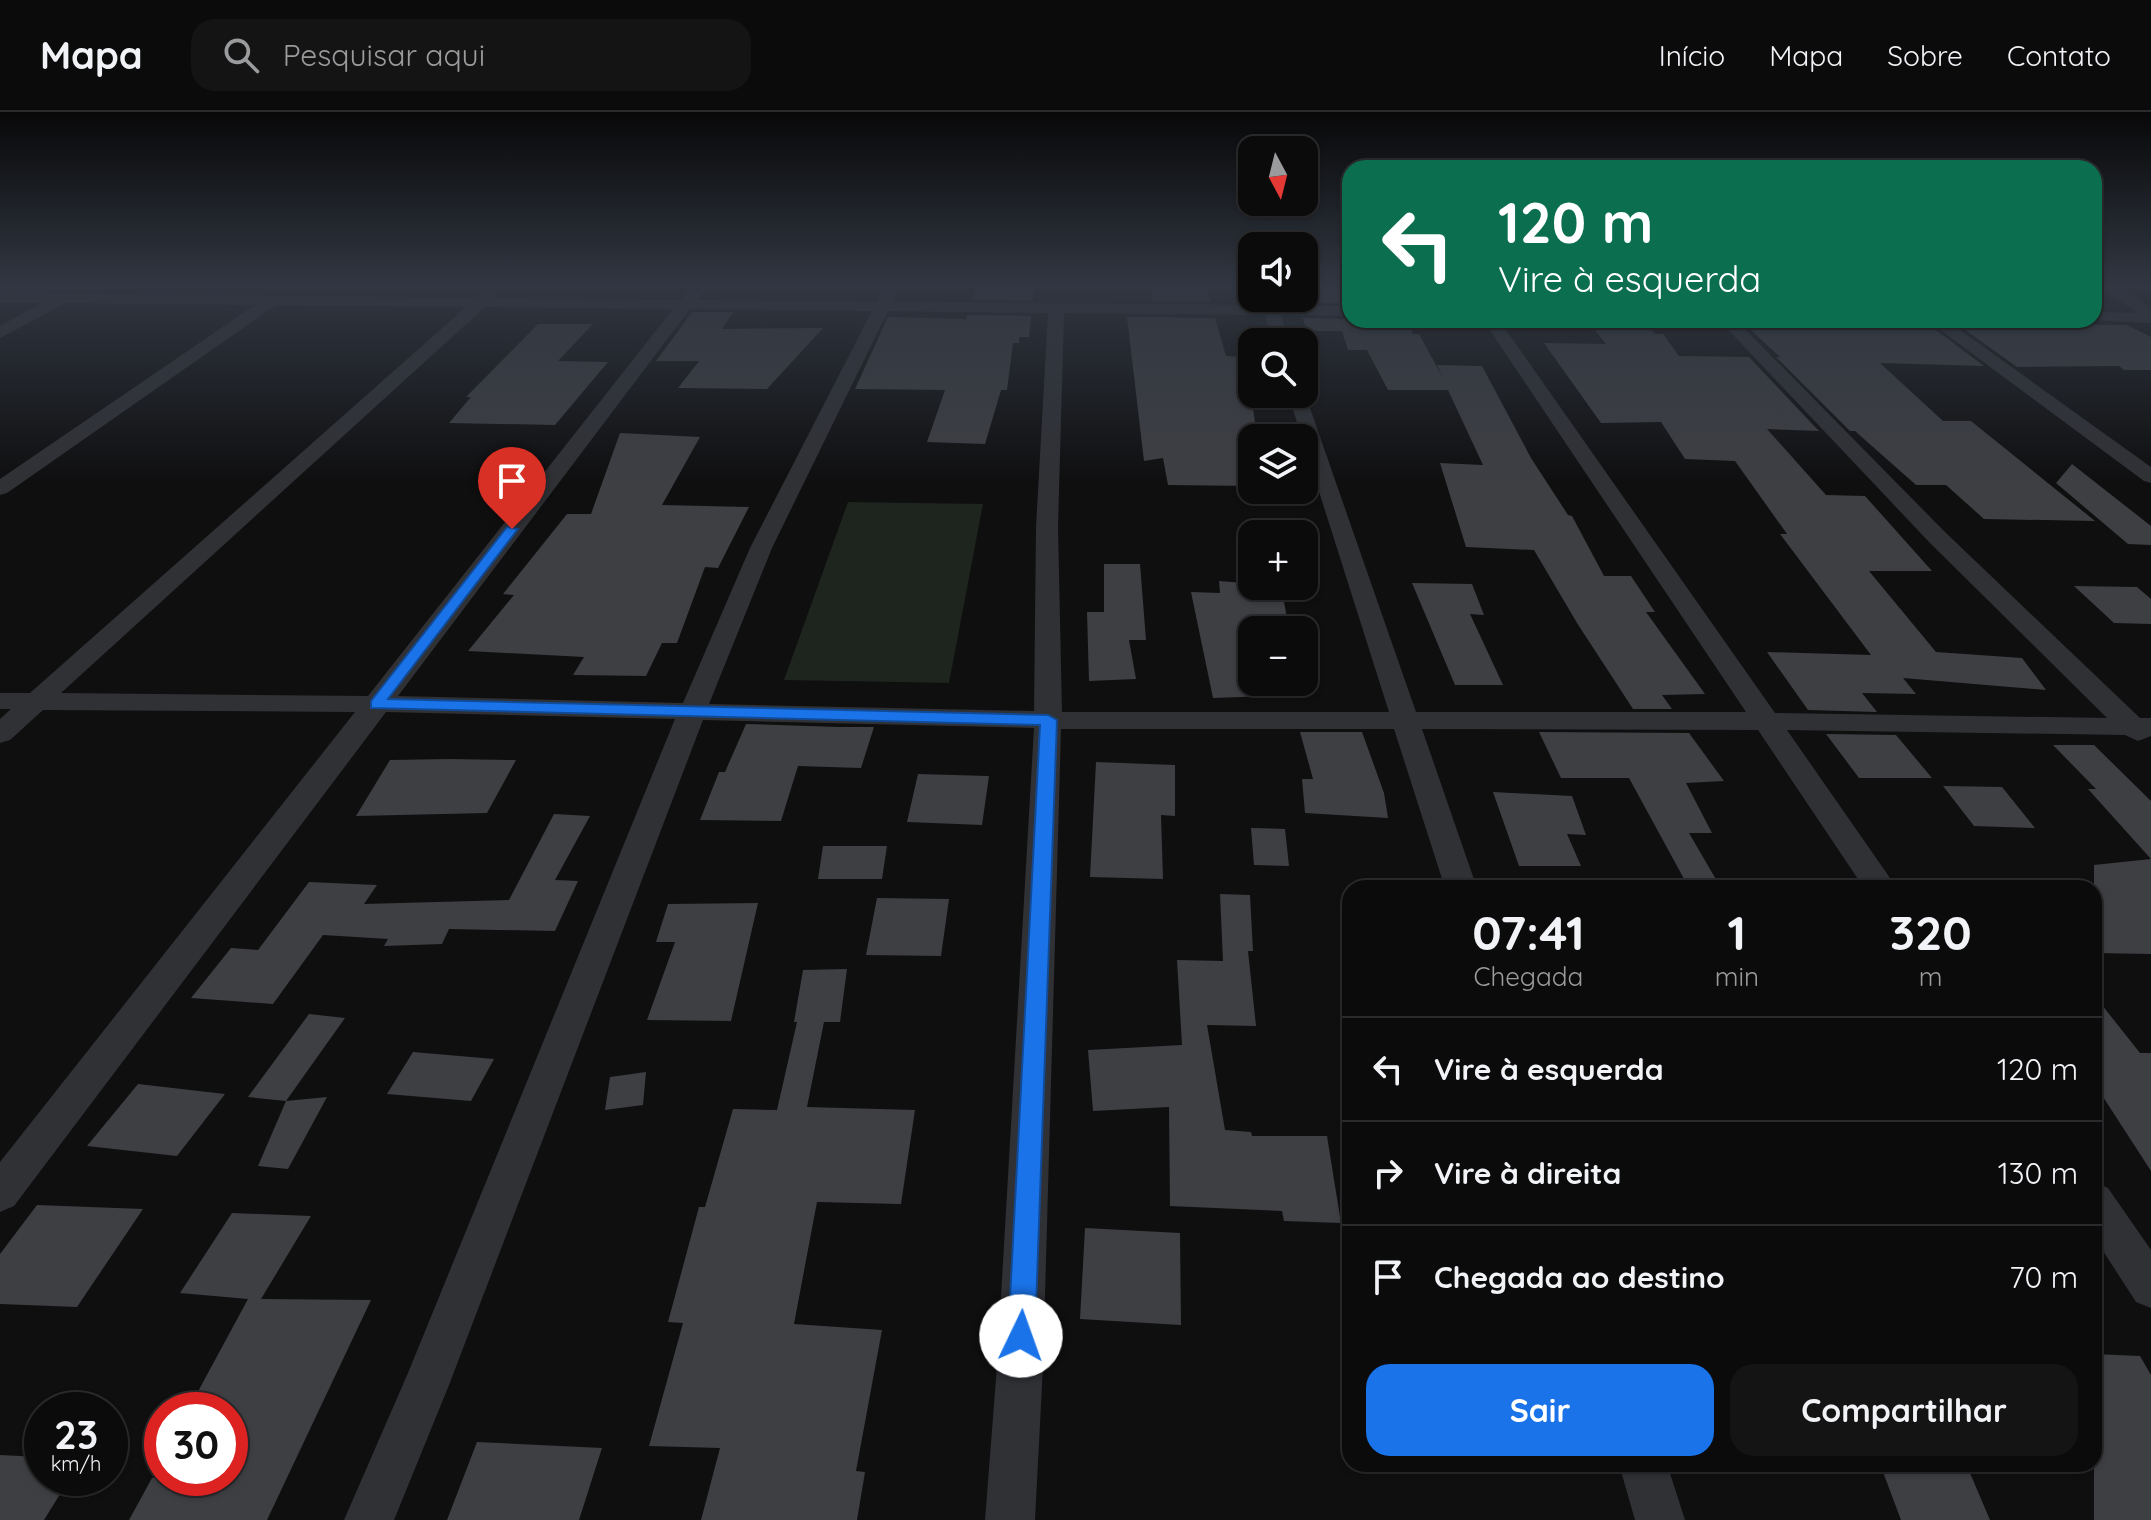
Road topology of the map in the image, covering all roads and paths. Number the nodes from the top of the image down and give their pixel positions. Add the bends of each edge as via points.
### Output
1 (201, 350) edge
2 (429, 350) edge
3 (651, 350) edge
4 (861, 350) edge
5 (1054, 350) edge
6 (1512, 350) edge
7 (1756, 350) edge
8 (1976, 350) edge
9 (1302, 408) edge
10 (2151, 477) edge
11 (0, 489) edge
12 (0, 701) edge
13 (35, 702) junction
14 (376, 704) junction
15 (693, 712) junction
16 (1048, 720) junction
17 (1406, 721) junction
18 (1766, 721) junction
19 (2145, 733) edge
20 (0, 734) edge
21 (1458, 880) edge
22 (1875, 880) edge
23 (0, 1193) edge
24 (2102, 1213) edge
25 (2151, 1287) edge
26 (1645, 1472) edge
27 (369, 1520) edge
28 (1010, 1520) edge
29 (1660, 1520) edge

1 - 11 street
2 - 13 street
3 - 14 street
4 - 15 street via 761,548
5 - 16 street via 1047,527
6 - 18 street
7 - 19 street via 1938,538
8 - 10 street
9 - 17 street
12 - 13 street
13 - 14 street
13 - 20 street
14 - 15 street
14 - 23 street
15 - 16 street
15 - 27 street
16 - 17 street
16 - 28 street
17 - 18 street
17 - 21 street
18 - 19 street
18 - 22 street
24 - 25 street
26 - 29 street

